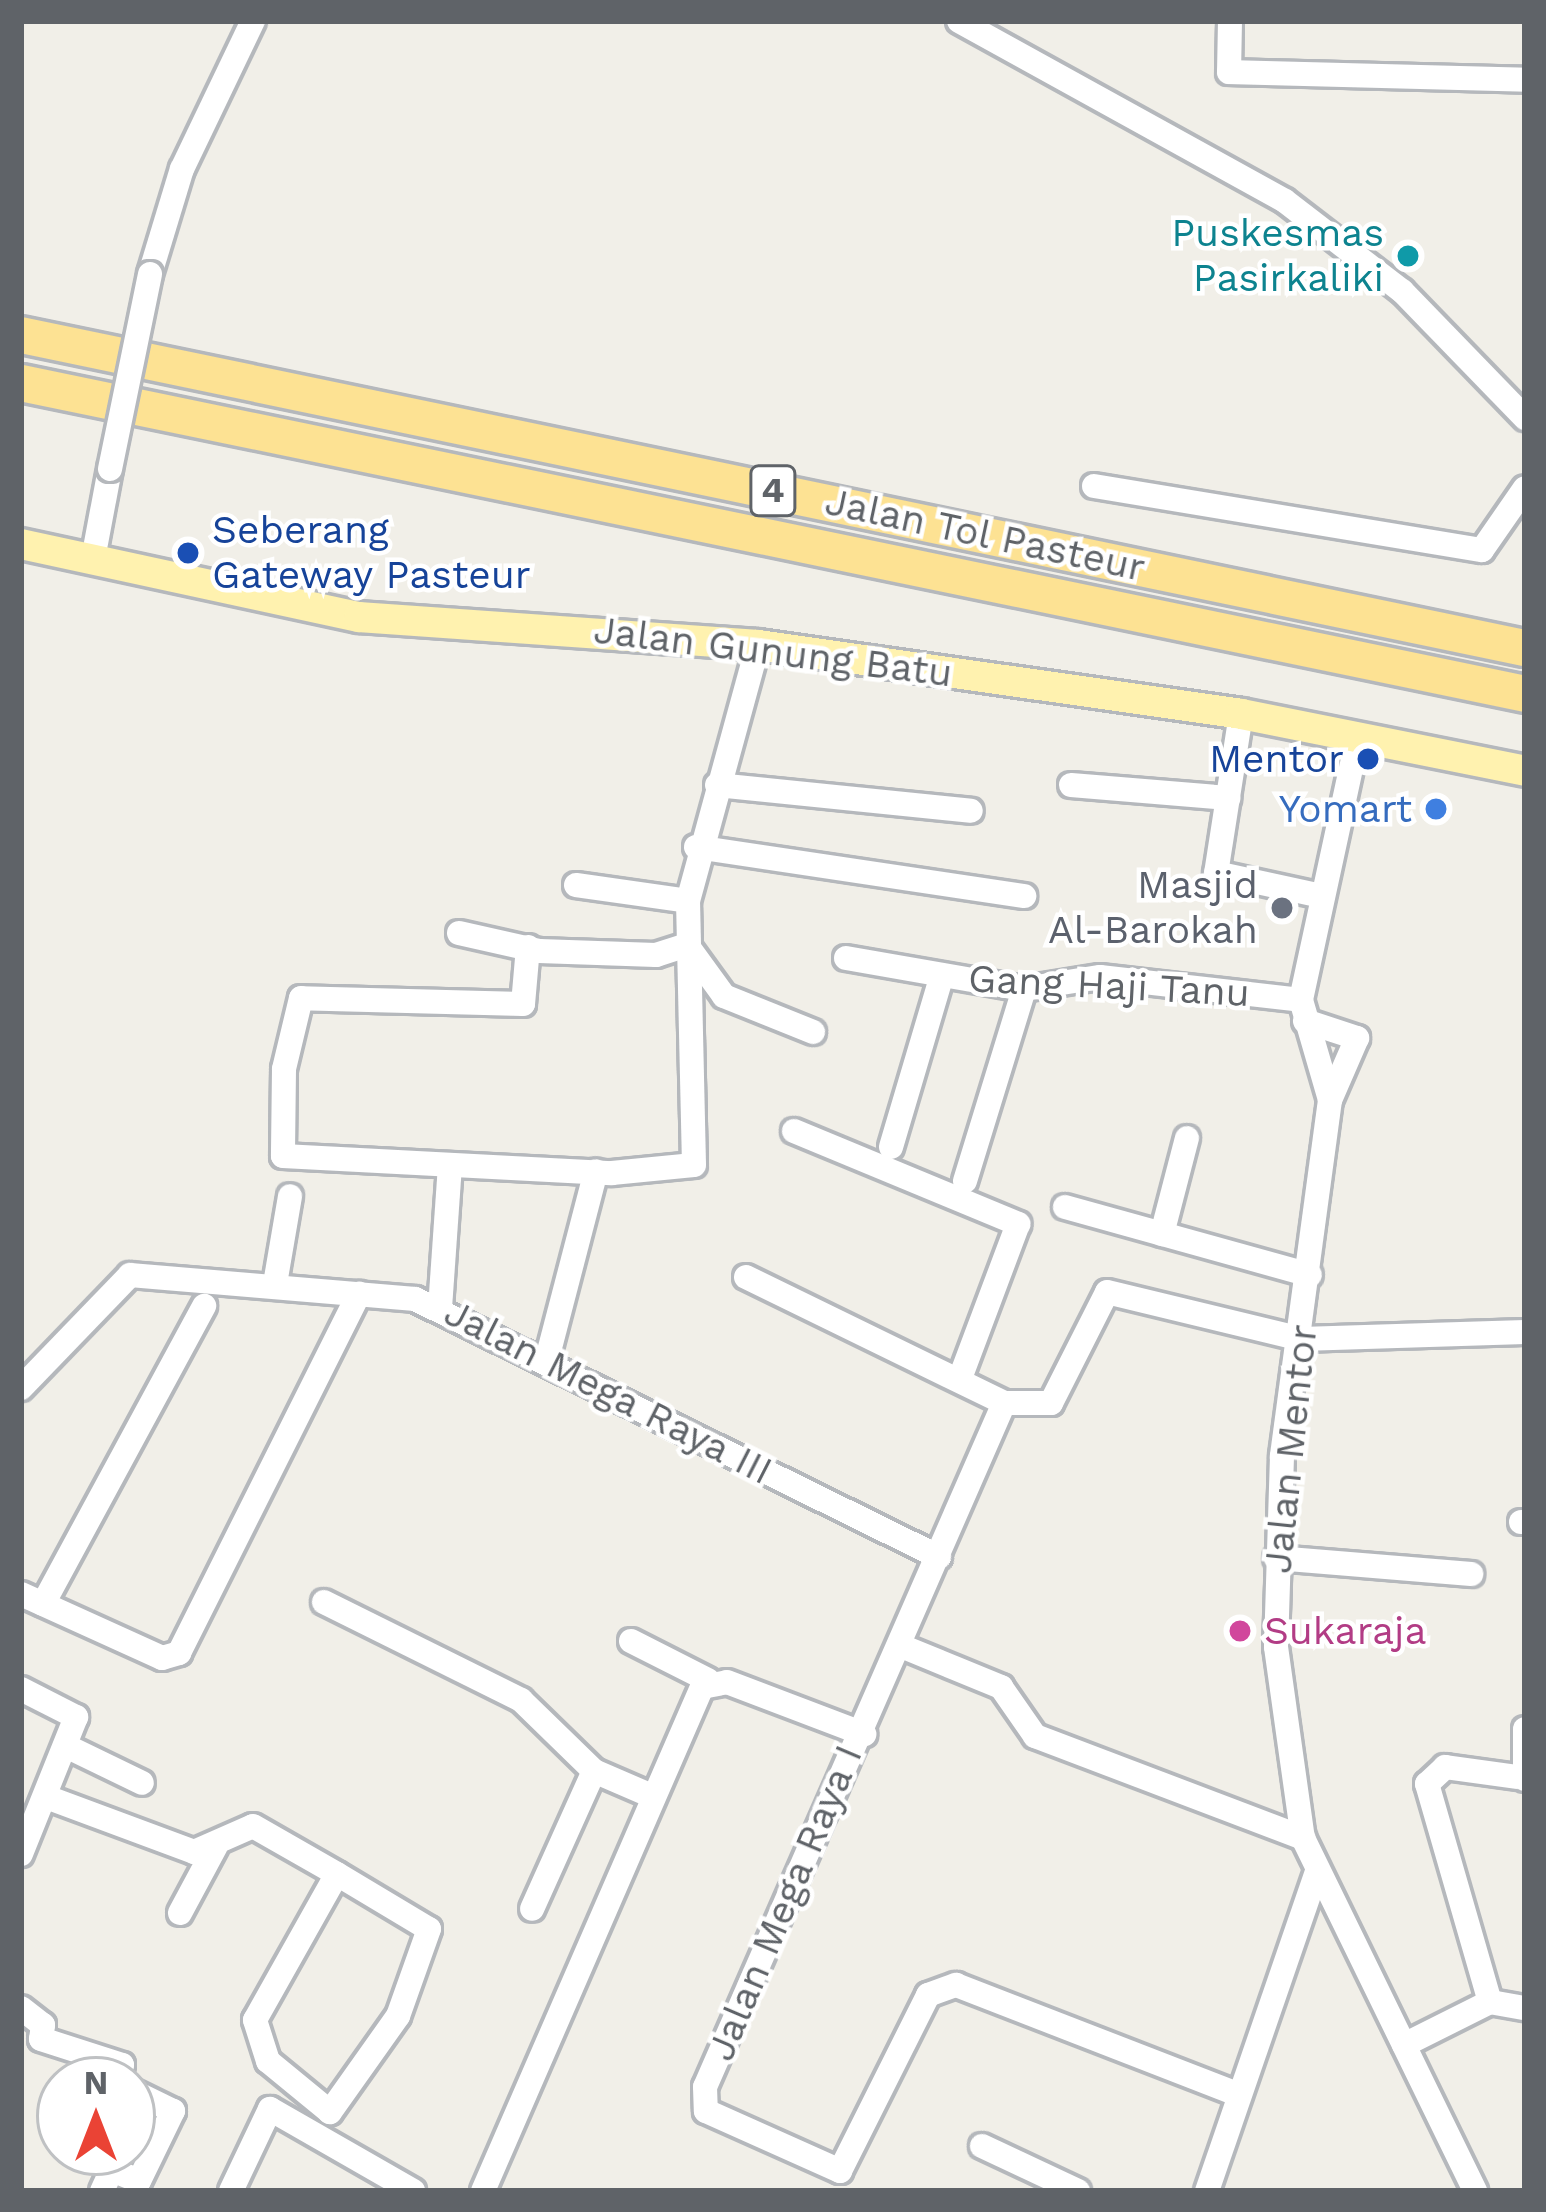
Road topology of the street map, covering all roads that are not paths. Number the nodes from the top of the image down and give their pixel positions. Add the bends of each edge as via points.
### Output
1 (253, 21) edge
2 (958, 21) edge
3 (1230, 21) edge
4 (1525, 80) edge
5 (21, 335) edge
6 (21, 383) edge
7 (1520, 410) edge
8 (1094, 486) dead end
9 (1525, 488) edge
10 (21, 544) edge
11 (93, 560) junction
12 (758, 645) junction
13 (1525, 648) edge
14 (1525, 694) edge
15 (1241, 714) junction
16 (1358, 736) junction
17 (1525, 771) edge
18 (717, 785) junction
19 (1071, 785) dead end
20 (1228, 798) junction
21 (971, 811) dead end
22 (696, 847) junction
23 (576, 885) dead end
24 (1024, 896) dead end
25 (1317, 896) junction
26 (688, 901) junction
27 (459, 933) dead end
28 (686, 945) junction
29 (528, 947) junction
30 (847, 958) dead end
31 (942, 975) junction
32 (1024, 989) junction
33 (1303, 1011) junction
34 (813, 1032) dead end
35 (1330, 1100) junction
36 (794, 1131) dead end
37 (1187, 1138) dead end
38 (890, 1147) dead end
39 (449, 1166) junction
40 (596, 1171) junction
41 (965, 1181) dead end
42 (290, 1196) dead end
43 (1065, 1207) dead end
44 (1162, 1234) junction
45 (1310, 1275) junction
46 (746, 1277) dead end
47 (275, 1284) junction
48 (359, 1293) junction
49 (204, 1306) dead end
50 (440, 1308) junction
51 (1525, 1332) edge
52 (1300, 1339) junction
53 (546, 1363) junction
54 (960, 1378) junction
55 (21, 1388) edge
56 (1004, 1403) junction
57 (939, 1557) junction
58 (1276, 1558) junction
59 (1471, 1574) dead end
60 (32, 1599) edge
61 (325, 1602) dead end
62 (631, 1641) dead end
63 (906, 1648) junction
64 (707, 1680) junction
65 (21, 1689) edge
66 (1525, 1729) edge
67 (864, 1734) junction
68 (68, 1747) junction
69 (594, 1771) junction
70 (1521, 1778) edge
71 (142, 1783) dead end
72 (654, 1797) junction
73 (49, 1798) junction
74 (1304, 1838) junction
75 (217, 1846) junction
76 (21, 1852) edge
77 (1317, 1872) junction
78 (337, 1874) junction
79 (532, 1909) dead end
80 (180, 1913) dead end
81 (1490, 2002) junction
82 (21, 2008) edge
83 (1525, 2008) edge
84 (1404, 2045) junction
85 (95, 2056) edge
86 (1239, 2095) junction
87 (156, 2103) edge
88 (156, 2146) edge
89 (982, 2146) dead end
90 (231, 2191) edge
91 (413, 2191) edge
92 (483, 2191) edge
93 (1078, 2191) edge
94 (1208, 2191) edge
95 (1475, 2191) edge

1 - 11 street, bridge via 182,169 150,274
2 - 7 street via 1285,202 1402,291
3 - 4 street via 1229,72
5 - 13 highway, Jalan Tol Pasteur / 4
6 - 14 highway, Jalan Tol Pasteur / 4
8 - 9 street via 1482,550 1494,547
10 - 11 main road, Jalan Gunung Batu
11 - 12 main road, Jalan Gunung Batu via 358,616
12 - 15 main road, Jalan Gunung Batu
12 - 18 street
15 - 16 main road, Jalan Gunung Batu
15 - 20 street
16 - 17 main road, Jalan Gunung Batu
16 - 25 street, Jalan Mentor
18 - 21 street
18 - 22 street
19 - 20 street
20 - 25 street via 1220,882
22 - 24 street
22 - 26 street
23 - 26 street
25 - 33 street, Jalan Mentor
26 - 28 street
27 - 29 street
28 - 29 street via 656,956
28 - 34 street via 724,996
28 - 40 street via 694,1165
29 - 39 street via 524,1004 306,995 296,1006 283,1156
30 - 31 street, Gang Haji Tanu
31 - 32 street, Gang Haji Tanu
31 - 38 street
32 - 33 street, Gang Haji Tanu via 1100,977
32 - 41 street
33 - 35 street, Jalan Mentor
33 - 35 street, Jalan Mentor via 1357,1038
35 - 45 street, Jalan Mentor
36 - 54 street via 1018,1224
37 - 44 street
39 - 40 street
39 - 50 street
40 - 53 street
42 - 47 street
43 - 44 street
44 - 45 street
45 - 52 street, Jalan Mentor
46 - 54 street
47 - 48 street, Jalan Mega Raya III
47 - 55 street, Jalan Mega Raya III via 130,1275
48 - 50 street, Jalan Mega Raya III
48 - 60 street via 187,1646 162,1658
49 - 60 street
50 - 53 street, Jalan Mega Raya III
51 - 52 street
52 - 56 street via 1107,1292 1051,1403
52 - 58 street, Jalan Mentor
53 - 57 street, Jalan Mega Raya III
54 - 56 street
56 - 57 street
57 - 63 street
58 - 59 street
58 - 74 street, Jalan Mentor via 1282,1730
61 - 69 street via 521,1700
62 - 64 street, Jalan Mega Raya I
63 - 67 street
63 - 74 street via 1001,1688 1035,1736
64 - 67 street, Jalan Mega Raya I
64 - 72 street
65 - 68 street via 76,1717
66 - 70 street
67 - 86 street, Jalan Mega Raya I via 705,2087 706,2111 840,2171 928,1994 956,1985
68 - 71 street
68 - 73 street
69 - 72 street
69 - 79 street
70 - 81 street via 1445,1766 1427,1784
72 - 92 street
73 - 75 street via 194,1852
73 - 76 street
74 - 77 street, Jalan Mentor
75 - 78 street via 249,1825
75 - 80 street
77 - 84 street, Jalan Mentor
77 - 86 street
78 - 78 street via 429,1929 398,2016 330,2112 268,2061 255,2020
81 - 83 street
81 - 84 street
82 - 85 street via 44,2026 41,2038
84 - 95 street, Jalan Mentor
86 - 94 street
87 - 88 street via 173,2111
89 - 93 street
90 - 91 street via 271,2108

